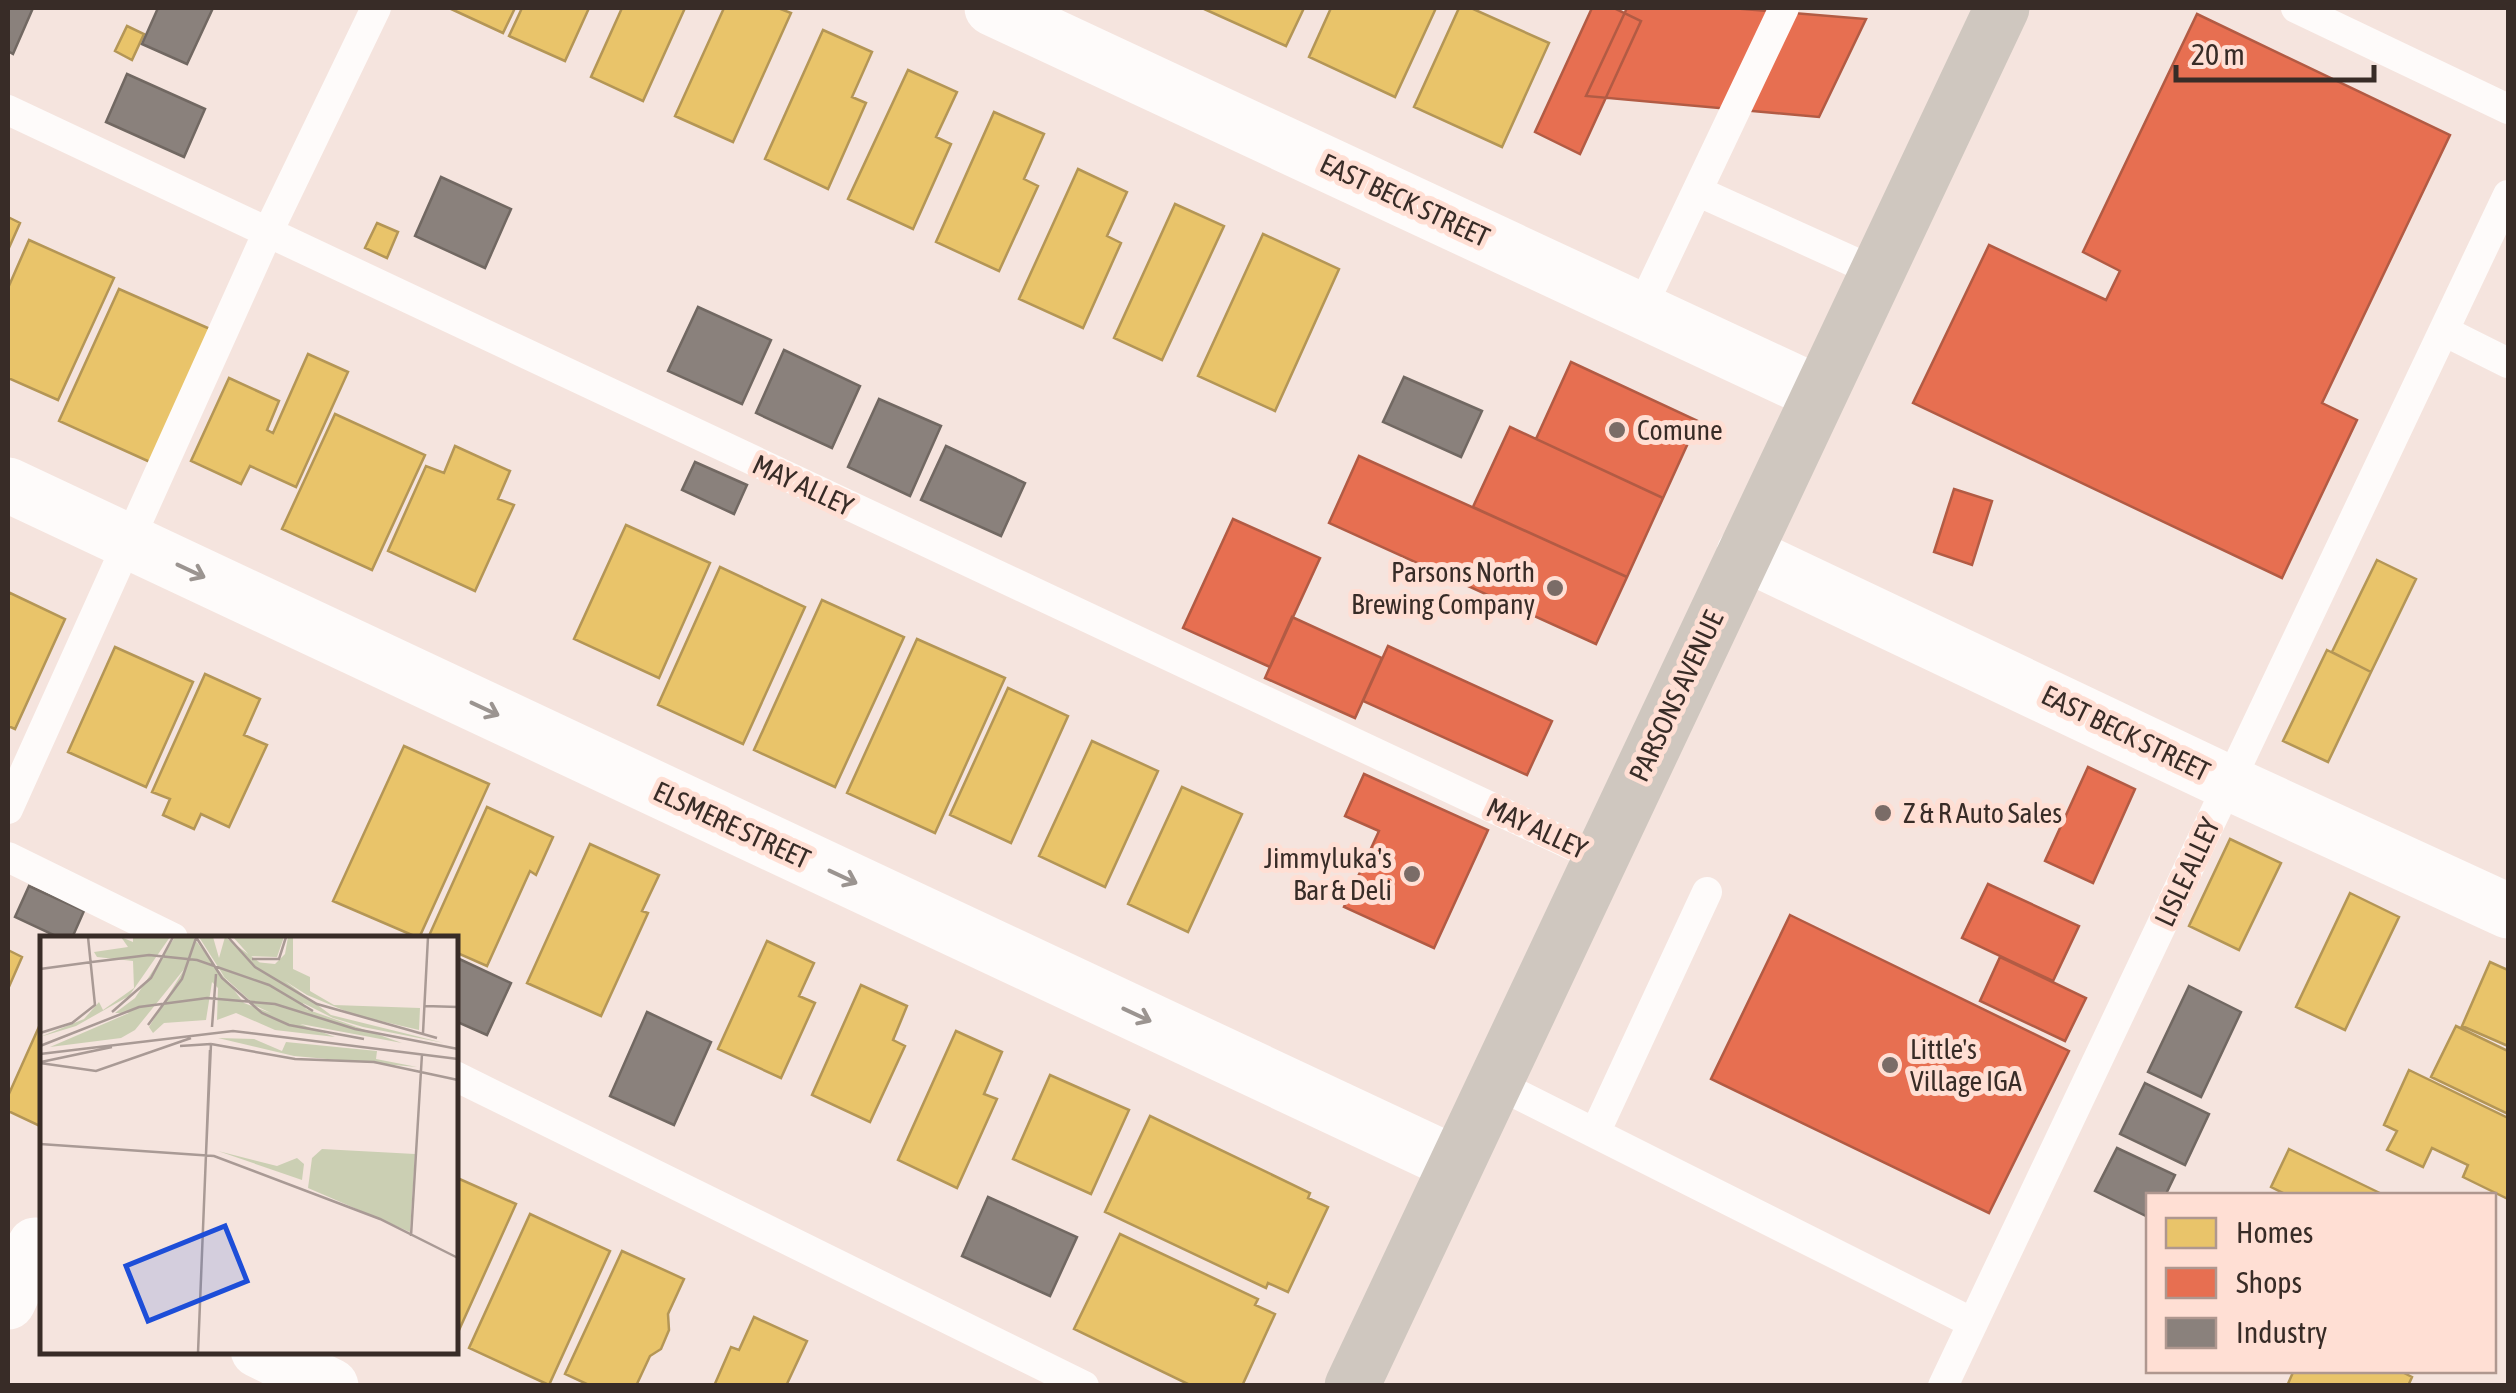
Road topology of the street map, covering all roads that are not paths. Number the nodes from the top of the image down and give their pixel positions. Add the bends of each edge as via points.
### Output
1 (376, 8) edge
2 (992, 8) edge
3 (1784, 8) edge
4 (2296, 8) edge
5 (1995, 10) edge
6 (2508, 109) edge
7 (8, 110) edge
8 (1697, 190) junction
9 (2508, 195) edge
10 (267, 234) junction
11 (1876, 272) junction
12 (1641, 310) junction
13 (2444, 331) junction
14 (2508, 362) edge
15 (1818, 393) junction
16 (8, 485) edge
17 (128, 542) junction
18 (1744, 553) junction
19 (2230, 783) junction
20 (8, 809) edge
21 (8, 856) edge
22 (1599, 858) junction
23 (1707, 892) dead end
24 (2508, 911) edge
25 (169, 936) edge
26 (458, 1077) edge
27 (1494, 1083) junction
28 (1595, 1133) junction
29 (1456, 1164) junction
30 (28, 1242) edge
31 (8, 1302) edge
32 (1973, 1322) junction
33 (264, 1353) edge
34 (331, 1386) edge
35 (1084, 1386) edge
36 (1352, 1386) edge
37 (1943, 1386) edge

1 - 10 lane
2 - 12 street, EAST BECK STREET
3 - 8 lane
4 - 6 lane
5 - 11 main road, PARSONS AVENUE
7 - 10 lane, MAY ALLEY
8 - 11 lane
8 - 12 lane
9 - 13 lane, LISLE ALLEY
10 - 17 lane
10 - 22 lane, MAY ALLEY
11 - 15 main road, PARSONS AVENUE
12 - 15 street, EAST BECK STREET
13 - 14 lane
13 - 19 lane, LISLE ALLEY
15 - 18 main road, PARSONS AVENUE
16 - 17 street, ELSMERE STREET
17 - 20 lane
17 -> 29 street, ELSMERE STREET
18 - 19 street, EAST BECK STREET
18 - 22 main road, PARSONS AVENUE
19 - 24 street, EAST BECK STREET
19 - 32 lane, LISLE ALLEY
21 - 25 lane
22 - 27 main road, PARSONS AVENUE
23 - 28 lane
26 - 35 lane
27 - 28 lane
27 - 29 main road, PARSONS AVENUE
28 - 32 lane
29 - 36 main road, PARSONS AVENUE
30 - 31 street
32 - 37 lane, LISLE ALLEY
33 - 34 street

